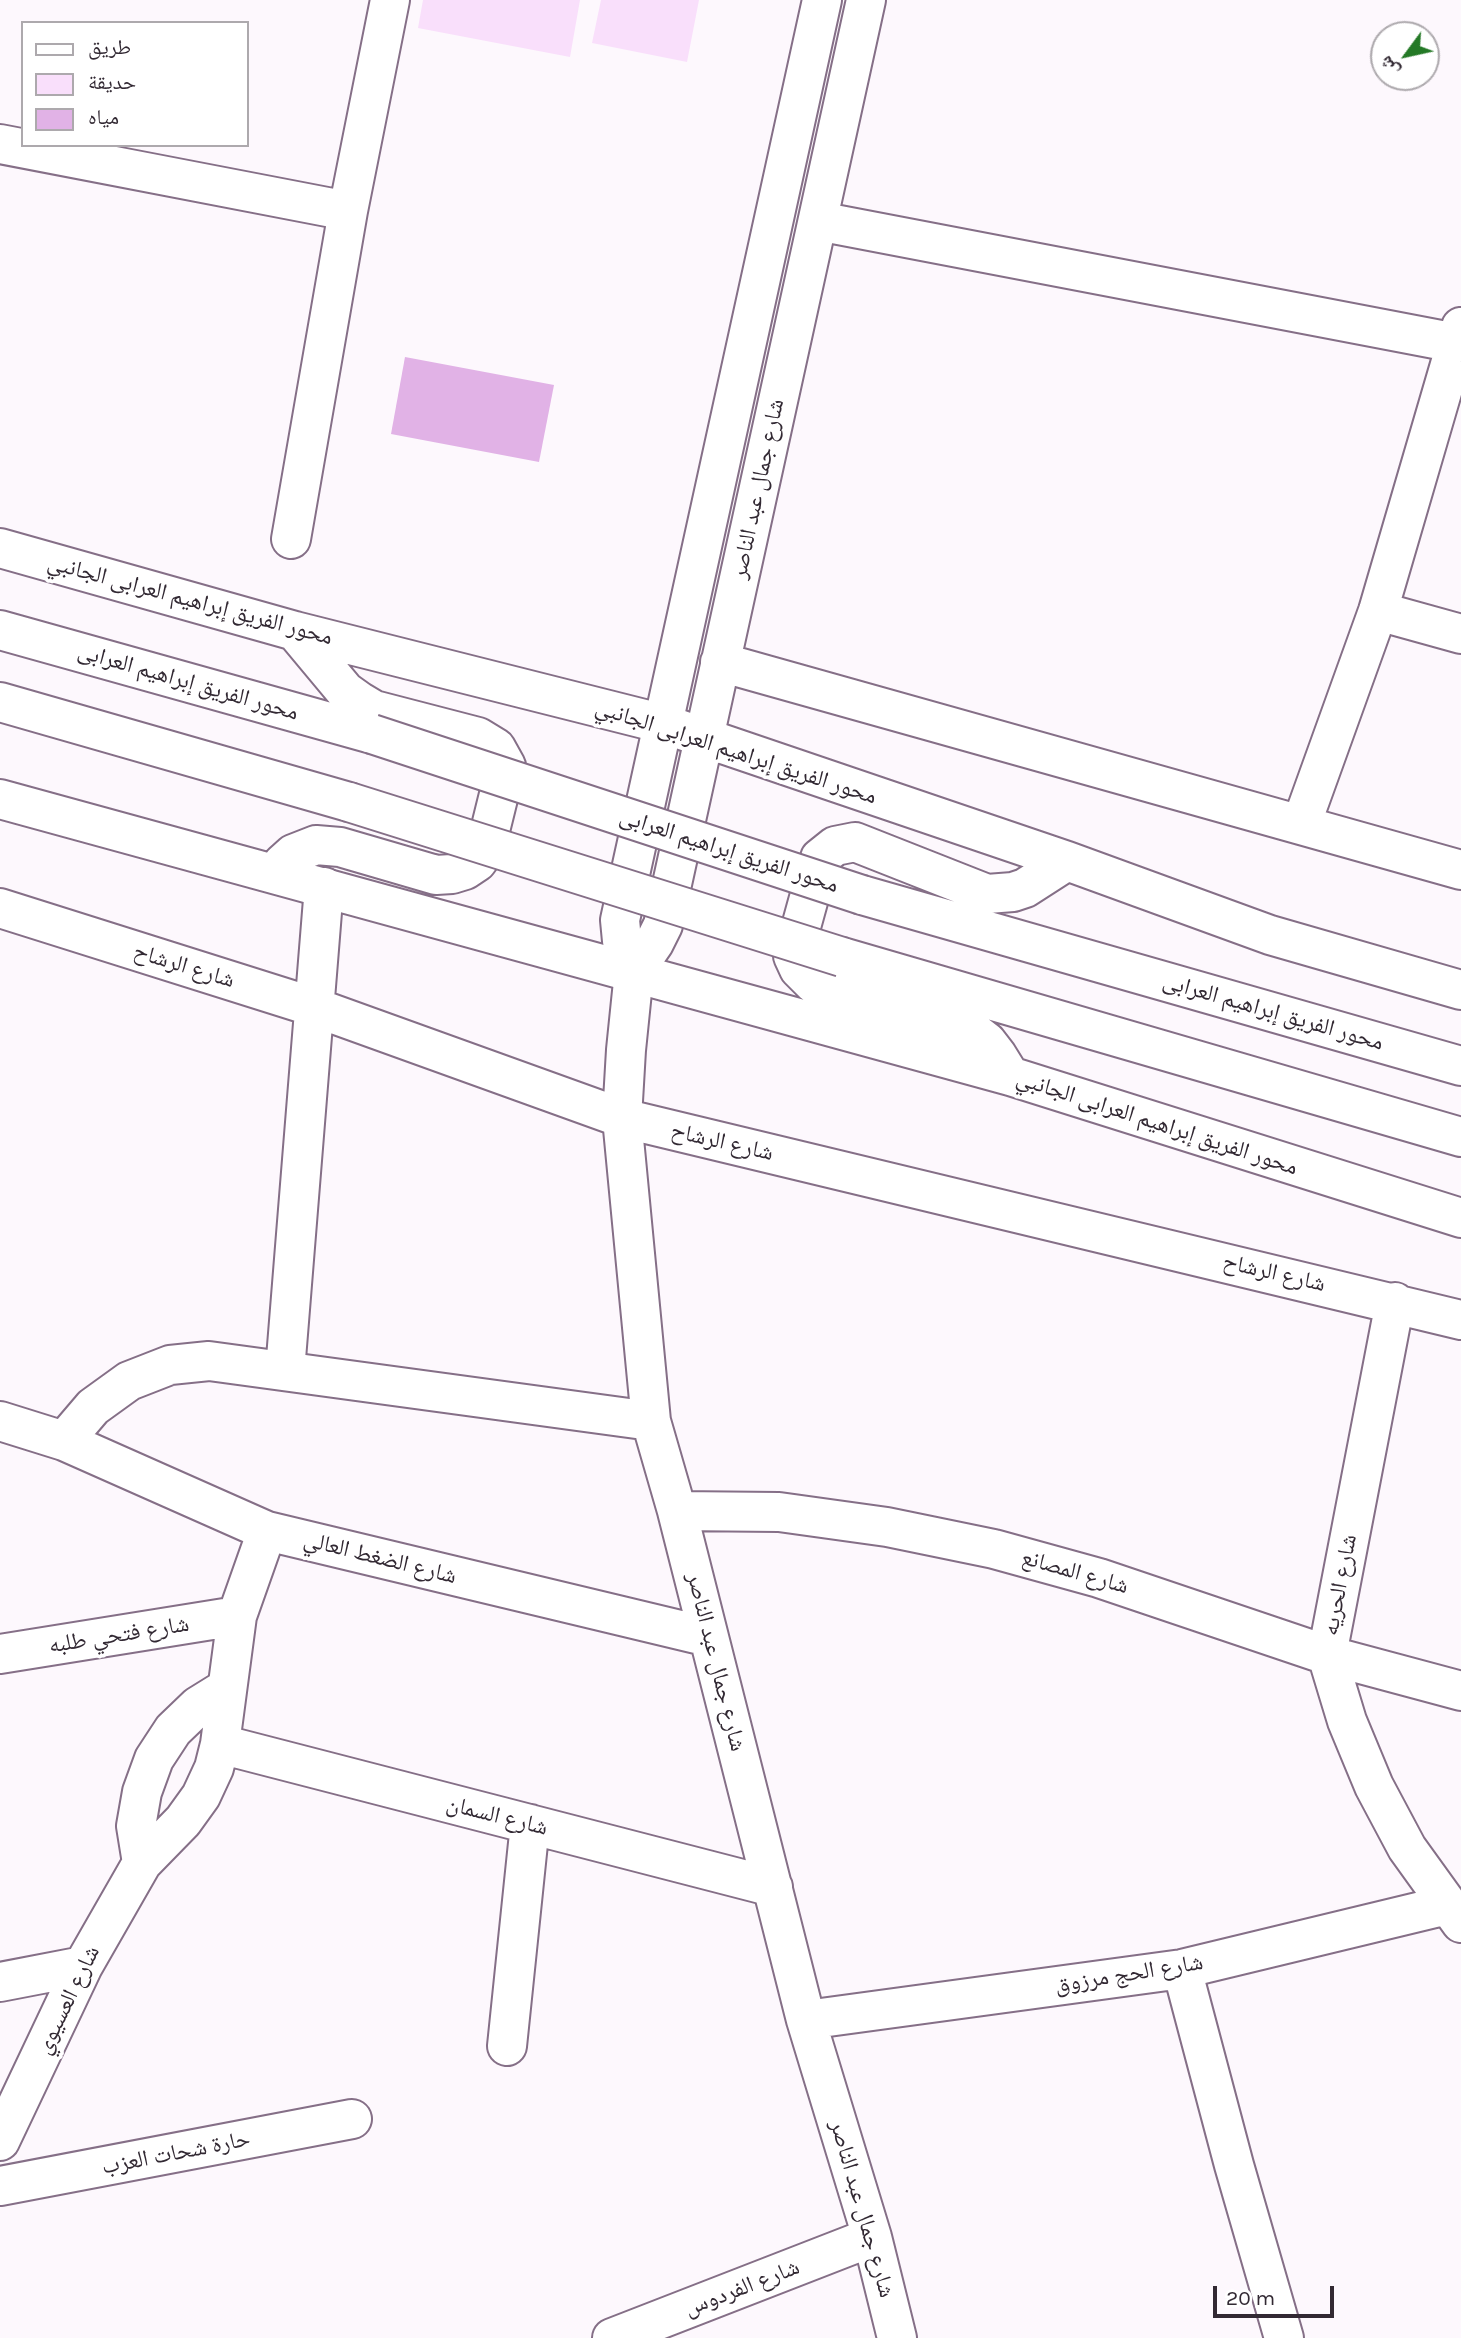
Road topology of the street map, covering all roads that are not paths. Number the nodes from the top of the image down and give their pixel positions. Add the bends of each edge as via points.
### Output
1 (390, 0) edge
2 (822, 0) edge
3 (866, 0) edge
4 (0, 144) edge
5 (348, 211) junction
6 (818, 221) junction
7 (1459, 335) edge
8 (291, 540) dead end
9 (0, 548) edge
10 (1378, 611) junction
11 (0, 630) edge
12 (295, 631) junction
13 (1461, 634) edge
14 (720, 662) junction
15 (0, 702) edge
16 (664, 724) junction
17 (704, 737) junction
18 (0, 799) edge
19 (1301, 825) junction
20 (1067, 861) junction
21 (1461, 870) edge
22 (276, 874) junction
23 (324, 887) junction
24 (0, 908) edge
25 (635, 972) junction
26 (1461, 990) edge
27 (314, 1007) junction
28 (1461, 1066) edge
29 (1010, 1076) junction
30 (622, 1118) junction
31 (1461, 1137) edge
32 (1461, 1218) edge
33 (1395, 1302) junction
34 (1461, 1320) edge
35 (285, 1371) junction
36 (0, 1421) edge
37 (651, 1421) junction
38 (64, 1441) junction
39 (677, 1511) junction
40 (267, 1531) junction
41 (237, 1616) junction
42 (709, 1637) junction
43 (0, 1654) edge
44 (1327, 1655) junction
45 (227, 1688) junction
46 (1461, 1691) edge
47 (220, 1744) junction
48 (530, 1824) junction
49 (142, 1863) junction
50 (773, 1887) junction
51 (1454, 1914) edge
52 (83, 1966) junction
53 (1182, 1969) junction
54 (0, 1982) edge
55 (806, 2020) junction
56 (507, 2046) dead end
57 (352, 2119) dead end
58 (0, 2141) edge
59 (0, 2186) edge
60 (872, 2237) junction
61 (612, 2338) edge
62 (897, 2338) edge
63 (1284, 2338) edge

1 - 5 street
2 - 16 street, شارع جمال عبد الناصر
3 - 6 street, شارع جمال عبد الناصر
4 - 5 street
5 - 8 street
6 - 7 street
6 - 14 street, شارع جمال عبد الناصر
7 - 10 street
9 - 12 street, محور الفريق إبراهيم العرابى الجانبي
10 - 13 street
10 - 19 street
11 - 28 street, محور الفريق إبراهيم العرابى, bridge via 373,734 862,894
12 - 16 street, محور الفريق إبراهيم العرابى الجانبي
12 - 22 street via 345,691 359,701 374,710 478,737 496,748 506,766 485,851 465,870 436,875 340,847 316,845 293,854
14 - 17 street, شارع جمال عبد الناصر
14 - 19 street
15 - 31 street, bridge via 349,802 842,957
16 - 17 street, محور الفريق إبراهيم العرابى الجانبي
16 - 25 street, شارع جمال عبد الناصر via 620,920 622,941
17 - 20 street, محور الفريق إبراهيم العرابى الجانبي
17 - 25 street, شارع جمال عبد الناصر via 663,925
18 - 22 street, محور الفريق إبراهيم العرابى الجانبي
19 - 21 street
20 - 26 street, محور الفريق إبراهيم العرابى الجانبي via 1270,935
20 - 29 street via 1025,888 987,894 855,842 835,846 820,858 793,956 814,984 961,1025 986,1042
22 - 23 street, محور الفريق إبراهيم العرابى الجانبي
23 - 25 street, محور الفريق إبراهيم العرابى الجانبي
23 - 27 street
24 - 27 street, شارع الرشاح
25 - 29 street, محور الفريق إبراهيم العرابى الجانبي
25 - 30 street, شارع جمال عبد الناصر
27 - 30 street, شارع الرشاح
27 - 35 street
29 - 32 street, محور الفريق إبراهيم العرابى الجانبي
30 - 33 street, شارع الرشاح
30 - 37 street, شارع جمال عبد الناصر
33 - 34 street, شارع الرشاح
33 - 44 street, شارع الحريه
35 - 37 street
35 - 38 street via 209,1361 170,1365 129,1381 93,1407
36 - 38 street, شارع الضغط العالي
37 - 39 street, شارع جمال عبد الناصر
38 - 40 street, شارع الضغط العالي
39 - 42 street, شارع جمال عبد الناصر
39 - 44 street, شارع المصانع via 779,1512 887,1527 994,1549 1099,1578
40 - 41 street, شارع العسيوي
40 - 42 street, شارع الضغط العالي
41 - 43 street, شارع فتحي طلبه
41 - 45 street, شارع العسيوي
42 - 50 street, شارع جمال عبد الناصر
44 - 46 street, شارع المصانع
44 - 51 street, شارع الحريه via 1374,1786 1407,1847
45 - 47 street, شارع العسيوي
45 - 49 street via 198,1706 173,1730 154,1759 136,1826
47 - 48 street, شارع السمان
47 - 49 street, شارع العسيوي via 201,1796
48 - 50 street, شارع السمان
48 - 56 street
49 - 52 street, شارع العسيوي
50 - 55 street, شارع جمال عبد الناصر
51 - 53 street, شارع الحج مرزوق
52 - 54 street
52 - 58 street, شارع العسيوي
53 - 55 street, شارع الحج مرزوق
53 - 63 street
55 - 60 street, شارع جمال عبد الناصر
57 - 59 street, حارة شحات العزب
60 - 61 street, شارع الفردوس
60 - 62 street, شارع جمال عبد الناصر

